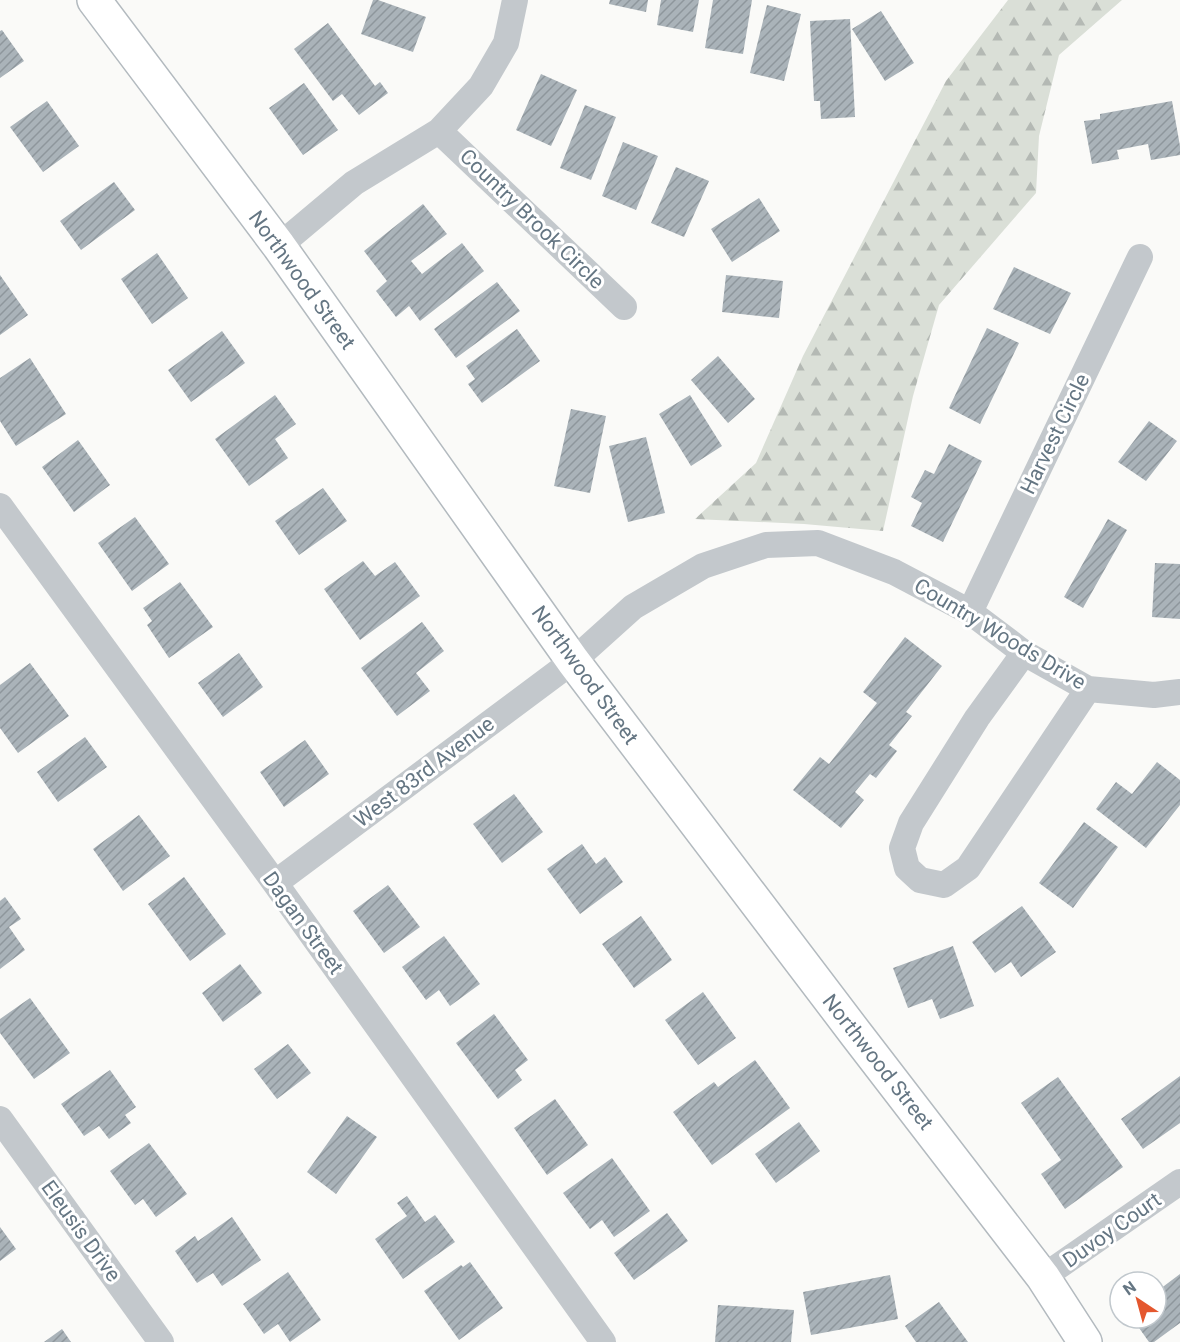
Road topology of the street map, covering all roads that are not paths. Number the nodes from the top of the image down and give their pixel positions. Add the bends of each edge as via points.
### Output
1 (94, 0) edge
2 (515, 0) edge
3 (439, 131) junction
4 (279, 246) junction
5 (1140, 257) dead end
6 (624, 307) dead end
7 (0, 506) edge
8 (970, 612) junction
9 (1024, 653) junction
10 (573, 661) junction
11 (1088, 688) junction
12 (1180, 692) edge
13 (275, 883) junction
14 (0, 1119) edge
15 (1180, 1182) edge
16 (1043, 1277) junction
17 (161, 1342) edge
18 (603, 1342) edge
19 (1085, 1342) edge

1 - 4 street, Northwood Street
2 - 3 street via 506,43 481,87
3 - 4 street via 354,183
3 - 6 street, Country Brook Circle
4 - 10 street, Northwood Street
5 - 8 street, Harvest Circle
7 - 13 street, Dagan Street
8 - 9 street, Country Woods Drive
8 - 10 street, Country Woods Drive via 894,572 818,543 766,545 703,566 633,607
9 - 11 street, Country Woods Drive
9 - 11 street via 977,718 911,823 902,848 907,868 920,880 944,885 968,868
10 - 13 street, West 83rd Avenue
10 - 16 street, Northwood Street
11 - 12 street, Country Woods Drive via 1154,694
13 - 18 street, Dagan Street
14 - 17 street, Eleusis Drive
15 - 16 street, Duvoy Court
16 - 19 street, Northwood Street

